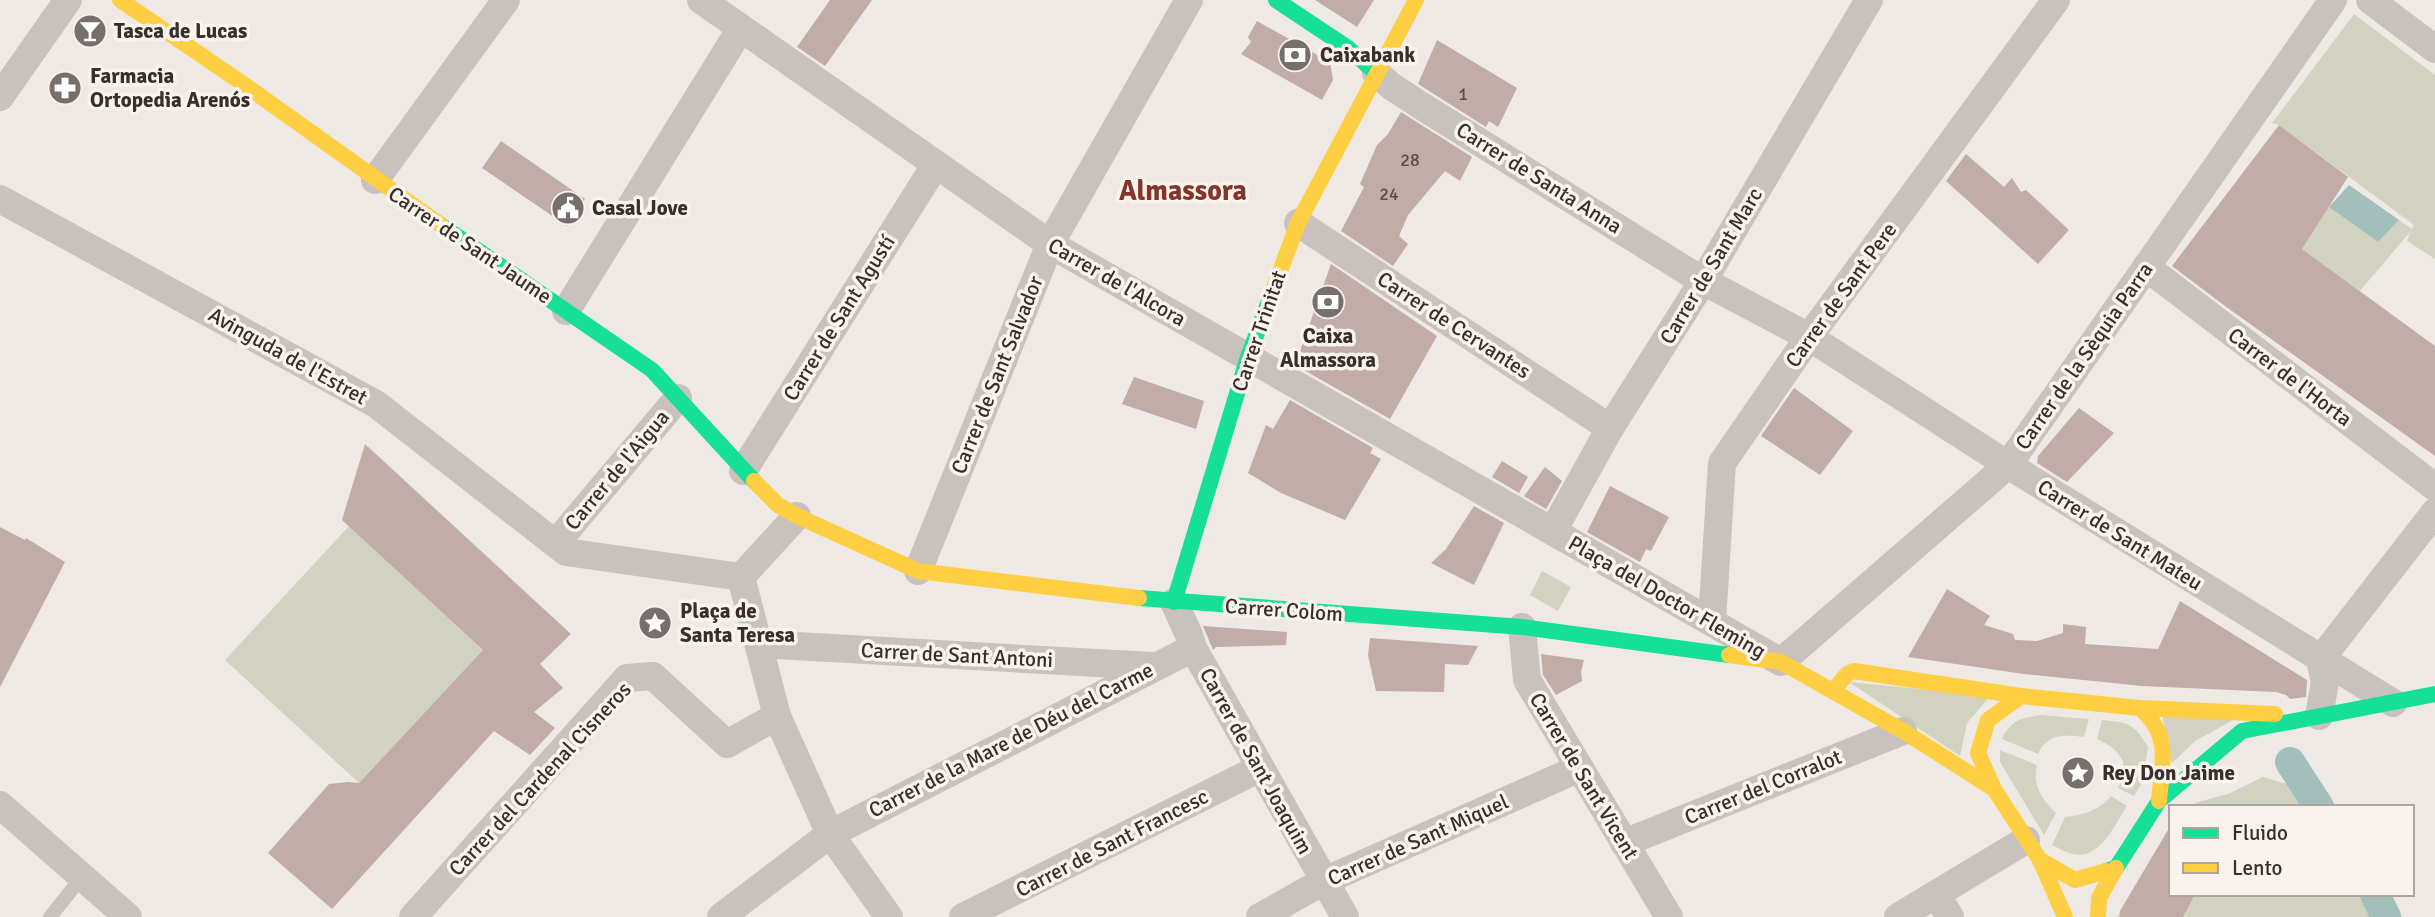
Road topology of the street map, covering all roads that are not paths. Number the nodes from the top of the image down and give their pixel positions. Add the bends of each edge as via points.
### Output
1 (68, 0) edge
2 (120, 0) edge
3 (506, 0) edge
4 (701, 0) edge
5 (1189, 0) edge
6 (1276, 0) edge
7 (1416, 0) edge
8 (1869, 0) edge
9 (2056, 0) edge
10 (2370, 0) edge
11 (2331, 2) edge
12 (741, 28) junction
13 (2435, 49) edge
14 (1376, 73) junction
15 (0, 97) edge
16 (936, 164) junction
17 (375, 180) junction
18 (0, 199) edge
19 (1298, 223) junction
20 (1050, 244) junction
21 (2146, 267) junction
22 (1703, 281) junction
23 (566, 311) junction
24 (1808, 337) junction
25 (1248, 357) junction
26 (678, 398) junction
27 (1609, 428) junction
28 (2008, 465) junction
29 (743, 471) junction
30 (2435, 487) edge
31 (2435, 512) edge
32 (797, 516) junction
33 (1553, 531) junction
34 (556, 543) junction
35 (918, 571) junction
36 (741, 577) junction
37 (1174, 602) junction
38 (1712, 622) junction
39 (1522, 627) junction
40 (760, 644) junction
41 (1192, 648) junction
42 (2320, 660) junction
43 (1781, 662) junction
44 (1154, 667) junction
45 (1833, 691) junction
46 (2435, 694) edge
47 (2021, 696) junction
48 (2393, 704) junction
49 (2140, 708) junction
50 (777, 716) junction
51 (2319, 716) junction
52 (1903, 732) junction
53 (1261, 768) junction
54 (1580, 768) junction
55 (1994, 789) junction
56 (2159, 801) junction
57 (0, 804) edge
58 (830, 834) junction
59 (1624, 843) junction
60 (2033, 850) junction
61 (2116, 868) junction
62 (82, 877) junction
63 (1324, 881) junction
64 (1943, 906) edge
65 (1659, 914) edge
66 (50, 917) edge
67 (128, 917) edge
68 (413, 917) edge
69 (722, 917) edge
70 (889, 917) edge
71 (963, 917) edge
72 (1259, 917) edge
73 (1345, 917) edge
74 (1898, 917) edge
75 (2064, 917) edge
76 (2098, 917) edge

1 - 15 street
2 - 17 street, Carrer de Sant Jaume
3 - 17 street
4 - 12 street, Carrer de l'Alcora
5 - 20 street, Carrer de Sant Salvador
6 - 14 street via 1348,48
7 - 14 street, Carrer Trinitat
8 - 22 street, Carrer de Sant Marc
9 - 24 street, Carrer de Sant Pere
10 - 13 street
11 - 21 street, Carrer de la Sèquia Parra
12 - 16 street, Carrer de l'Alcora
12 - 23 street
14 - 19 street, Carrer Trinitat
14 - 22 street, Carrer de Santa Anna
16 - 20 street, Carrer de l'Alcora
16 - 29 street, Carrer de Sant Agustí
17 - 23 street, Carrer de Sant Jaume
18 - 34 street, Avinguda de l'Estret via 376,404
19 - 25 street, Carrer Trinitat
19 - 27 street, Carrer de Cervantes
20 - 25 street, Carrer de l'Alcora
20 - 35 street, Carrer de Sant Salvador
21 - 28 street, Carrer de la Sèquia Parra
21 - 30 street, Carrer de l'Horta
22 - 24 street, Carrer de Sant Mateu
22 - 27 street, Carrer de Sant Marc
23 - 26 street, Carrer de Sant Jaume via 652,370
24 - 28 street, Carrer de Sant Mateu
24 - 38 street, Carrer de Sant Pere via 1722,463
25 - 33 street, Carrer de l'Alcora
25 - 37 street, Carrer Trinitat
26 - 29 street, Carrer de Sant Jaume
26 - 34 street, Carrer de l'Aigua
27 - 33 street, Carrer de Sant Marc
28 - 42 street, Carrer de Sant Mateu
28 - 43 street, Carrer de la Sèquia Parra
29 - 32 street, Carrer de Sant Jaume via 778,505
31 - 42 street
32 - 35 street, Carrer Colom
32 - 36 street
33 - 38 street, Plaça del Doctor Fleming
34 - 36 street via 566,552
35 - 37 street, Carrer Colom
36 - 40 street
37 - 39 street, Carrer Colom
37 - 41 street, Carrer de Sant Joaquim
38 - 43 street, Plaça del Doctor Fleming
39 - 43 street, Carrer Colom
39 - 54 street, Carrer de Sant Vicent via 1527,680
40 - 44 street, Carrer de Sant Antoni
40 - 50 street
41 - 44 street, Carrer de la Mare de Déu del Carme
41 - 53 street, Carrer de Sant Joaquim
42 - 48 street, Carrer de Sant Mateu
42 - 51 street via 2325,682
43 - 45 street
44 - 58 street, Carrer de la Mare de Déu del Carme
45 - 47 street via 1854,671
45 - 52 street
46 - 48 street
47 - 49 street
47 - 55 street via 1988,720 1978,753
48 - 51 street
49 - 51 street
49 - 56 street via 2154,720 2163,742
50 - 58 street
50 - 68 street, Carrer del Cardenal Cisneros via 727,744 653,676 628,678
51 - 56 street via 2242,732
52 - 55 street
52 - 59 street, Carrer del Corralot
53 - 63 street, Carrer de Sant Joaquim
53 - 71 street, Carrer de Sant Francesc
54 - 59 street, Carrer de Sant Vicent
54 - 63 street, Carrer de Sant Miquel
55 - 60 street
56 - 61 street
57 - 62 street
58 - 69 street, Carrer de la Mare de Déu del Carme
58 - 70 street
59 - 65 street, Carrer de Sant Vicent
60 - 61 street via 2076,880
60 - 64 street
60 - 75 street
61 - 76 street via 2099,898
62 - 66 lane
62 - 67 street
63 - 72 street, Carrer de Sant Miquel
63 - 73 street, Carrer de Sant Joaquim
64 - 74 street

